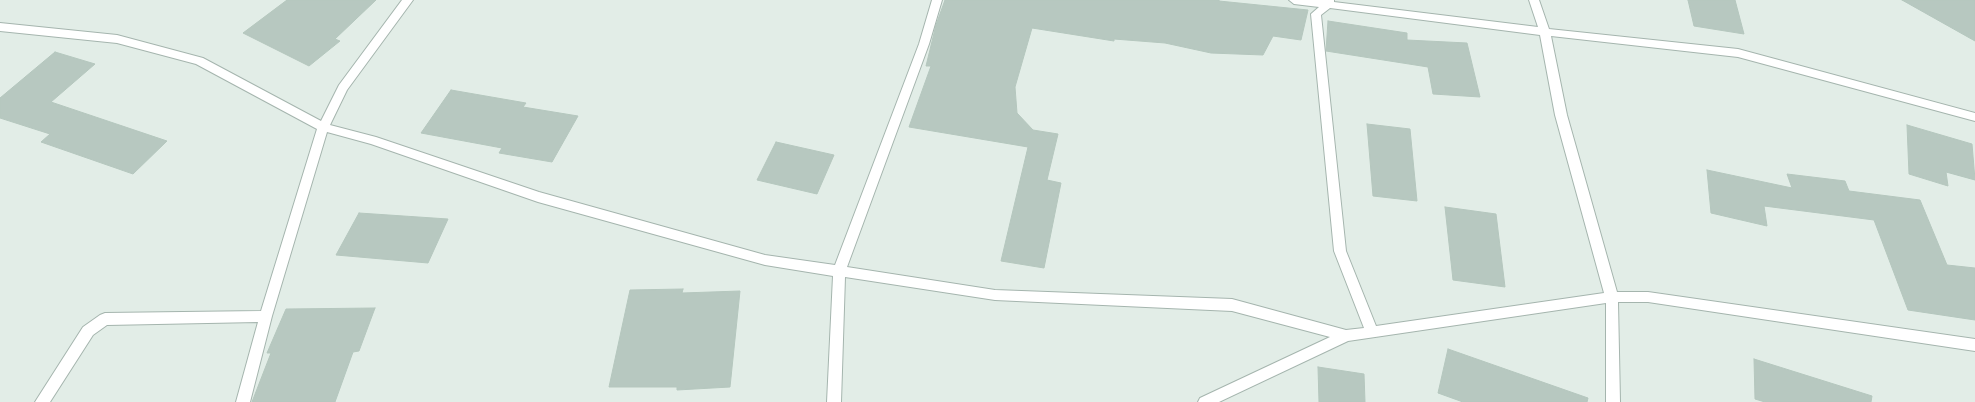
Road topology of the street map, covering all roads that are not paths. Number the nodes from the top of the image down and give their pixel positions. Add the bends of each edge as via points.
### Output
1 (408, 0) edge
2 (937, 0) edge
3 (1294, 0) edge
4 (1534, 0) edge
5 (1329, 2) edge
6 (0, 27) edge
7 (1545, 32) junction
8 (1975, 117) edge
9 (323, 127) junction
10 (839, 272) junction
11 (1612, 298) junction
12 (266, 316) junction
13 (1372, 331) junction
14 (1346, 336) junction
15 (1975, 345) edge
16 (42, 402) edge
17 (242, 402) edge
18 (834, 402) edge
19 (1205, 402) edge
20 (1613, 402) edge

1 - 9 street via 343,88
2 - 10 street via 924,44
3 - 5 street
4 - 7 street
5 - 7 street
5 - 13 street via 1316,14 1340,251
6 - 9 street via 117,40 199,61
7 - 8 street via 1738,53
7 - 11 street via 1561,115
9 - 10 street via 372,140 538,197 765,260
9 - 12 street
10 - 14 street via 995,295 1232,305
10 - 18 street
11 - 13 street
11 - 15 street via 1648,297
11 - 20 street
12 - 16 street via 105,319 88,331
12 - 17 street
13 - 14 street
14 - 19 street

